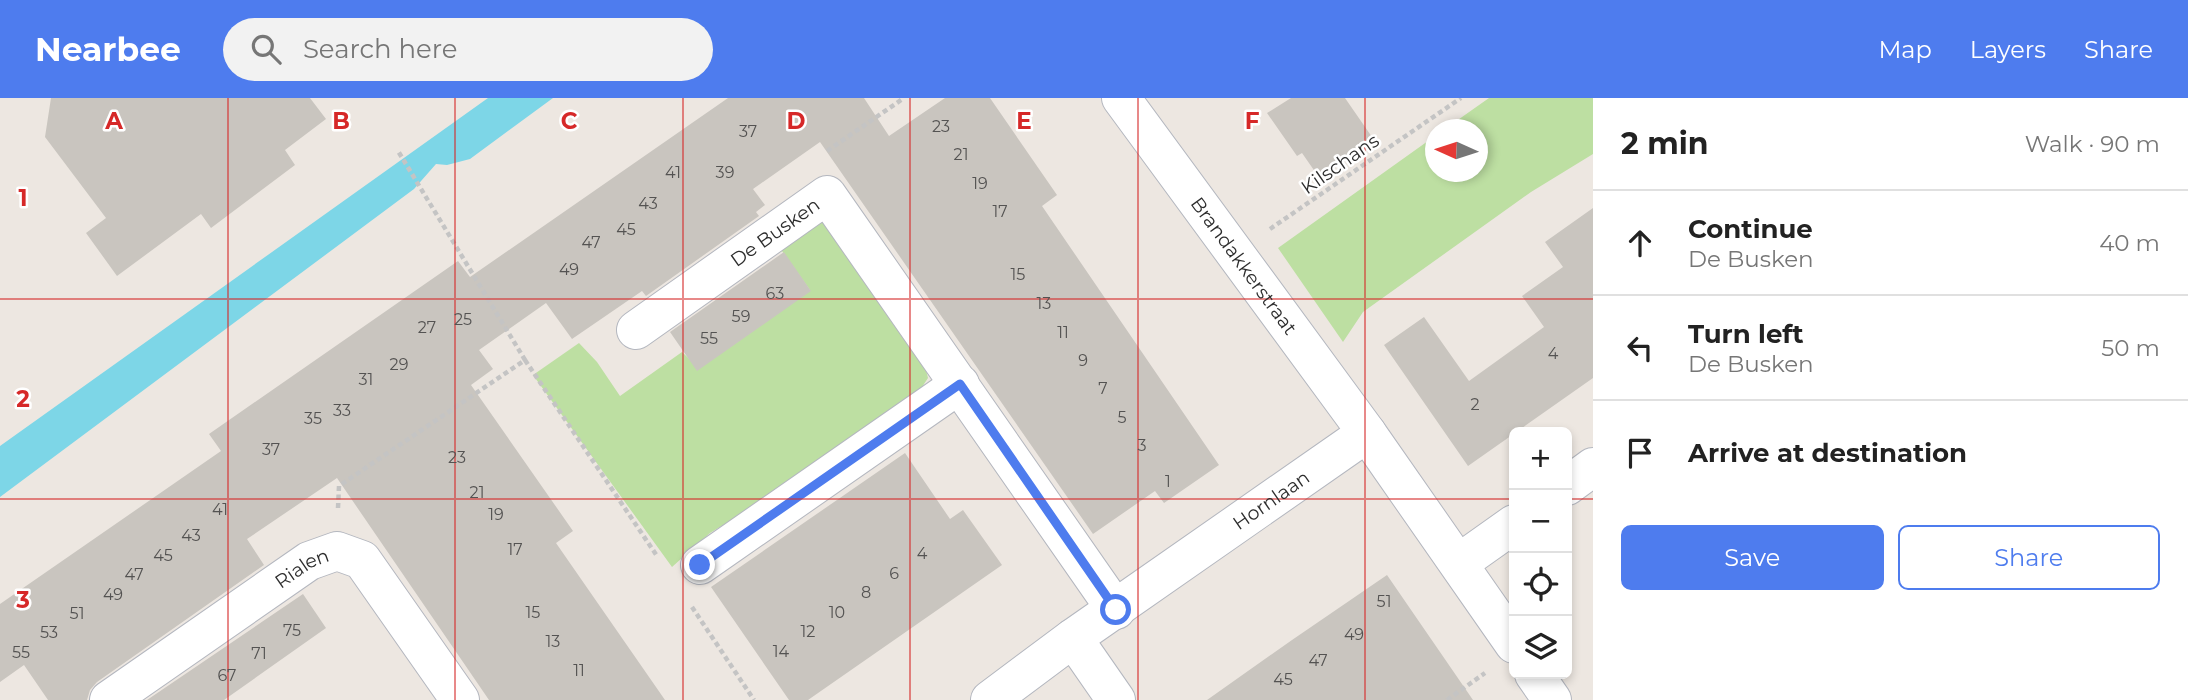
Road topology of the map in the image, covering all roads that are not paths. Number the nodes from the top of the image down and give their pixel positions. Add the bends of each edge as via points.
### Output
1 (1121, 98) edge
2 (636, 330) dead end
3 (960, 384) junction
4 (1367, 433) junction
5 (1593, 467) edge
6 (1572, 482) edge
7 (1509, 528) edge
8 (1459, 563) junction
9 (693, 582) road end
10 (1116, 610) junction
11 (1509, 637) edge
12 (1073, 638) junction
13 (1537, 679) edge
14 (109, 700) edge
15 (460, 700) edge
16 (990, 700) edge
17 (1116, 700) edge
18 (1552, 700) edge

1 - 4 street, Brandakkerstraat
2 - 3 street, De Busken via 827,195
3 - 9 street
3 - 10 street, De Busken
4 - 8 street
4 - 10 street, Hornlaan
5 - 6 street
7 - 8 street
8 - 11 street
10 - 12 street, Hornlaan
12 - 16 street, Hornlaan
12 - 17 street
13 - 18 street
14 - 15 street, Rialen via 309,561 337,551 362,560

